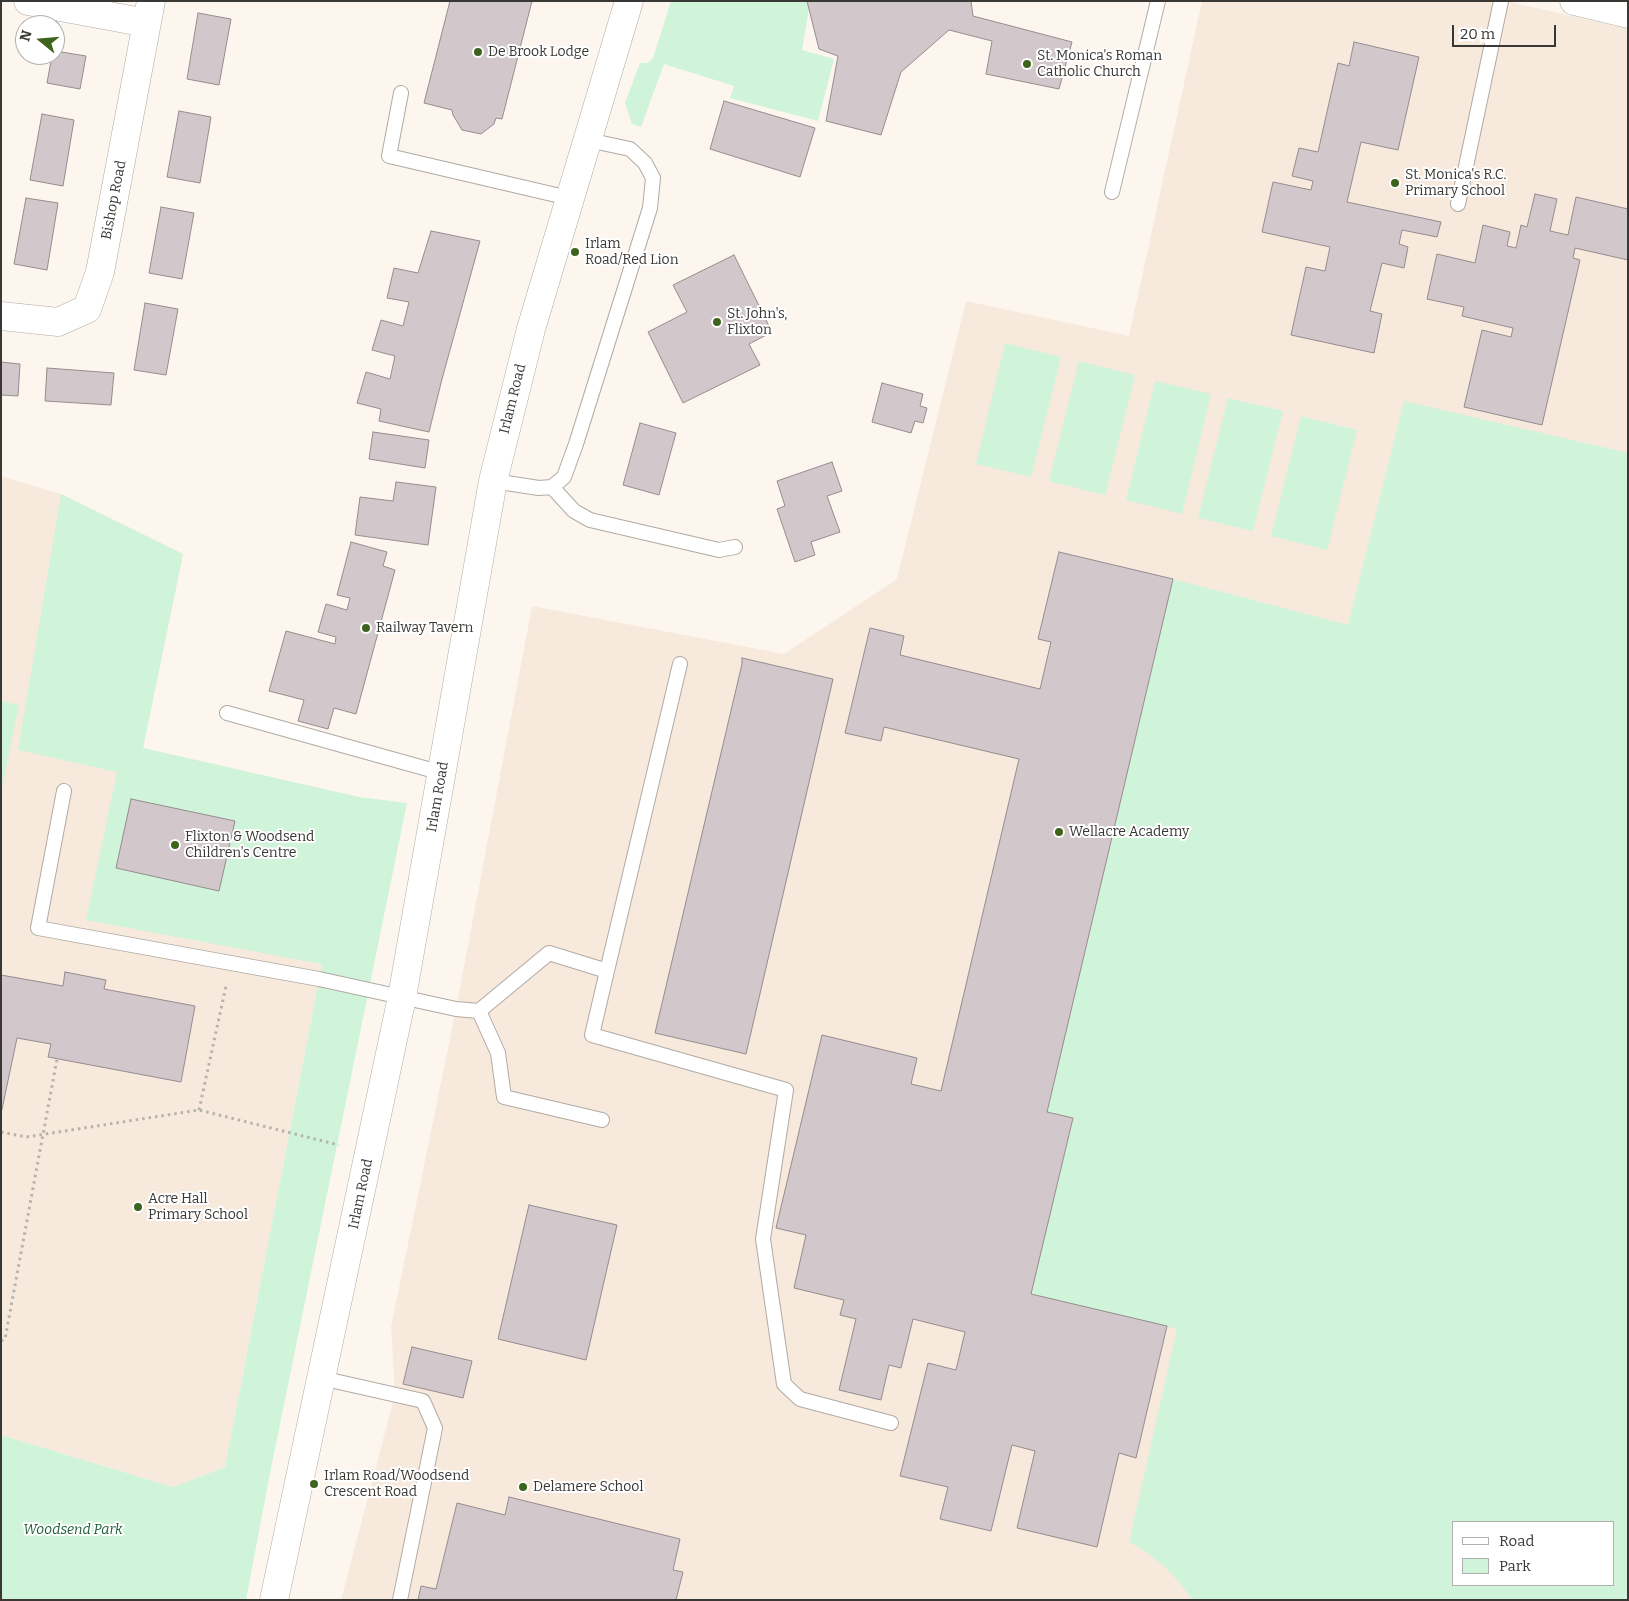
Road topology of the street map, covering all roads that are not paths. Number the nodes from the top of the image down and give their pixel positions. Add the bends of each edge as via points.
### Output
1 (28, 1) edge
2 (630, 1) edge
3 (1158, 1) edge
4 (1501, 1) edge
5 (1574, 1) edge
6 (149, 12) edge
7 (1628, 14) edge
8 (401, 93) dead end
9 (588, 140) junction
10 (1112, 192) dead end
11 (569, 198) junction
12 (1458, 204) dead end
13 (1, 316) edge
14 (493, 481) junction
15 (552, 487) junction
16 (735, 547) dead end
17 (680, 664) dead end
18 (227, 713) dead end
19 (442, 773) junction
20 (64, 791) dead end
21 (607, 971) junction
22 (402, 997) junction
23 (479, 1011) junction
24 (602, 1120) dead end
25 (321, 1378) junction
26 (891, 1423) dead end
27 (274, 1600) edge
28 (400, 1600) edge

1 - 6 street
2 - 9 street, Irlam Road
3 - 10 lane
4 - 12 lane
5 - 7 street
6 - 13 street, Bishop Road via 100,272 87,309 58,322
8 - 11 lane via 389,156
9 - 11 street, Irlam Road
9 - 15 lane via 630,149 646,163 654,178 650,208 576,444 564,477
11 - 14 street, Irlam Road via 531,329
14 - 15 lane
14 - 19 street, Irlam Road
15 - 16 lane via 574,511 590,520 719,550
17 - 21 lane
18 - 19 lane
19 - 22 street, Irlam Road
20 - 22 lane via 38,928
21 - 23 lane via 549,953
21 - 26 lane via 592,1035 786,1090 763,1239 784,1384 800,1399
22 - 23 lane
22 - 25 street, Irlam Road
23 - 24 lane via 498,1053 504,1097
25 - 27 street, Irlam Road
25 - 28 lane via 423,1401 435,1428

